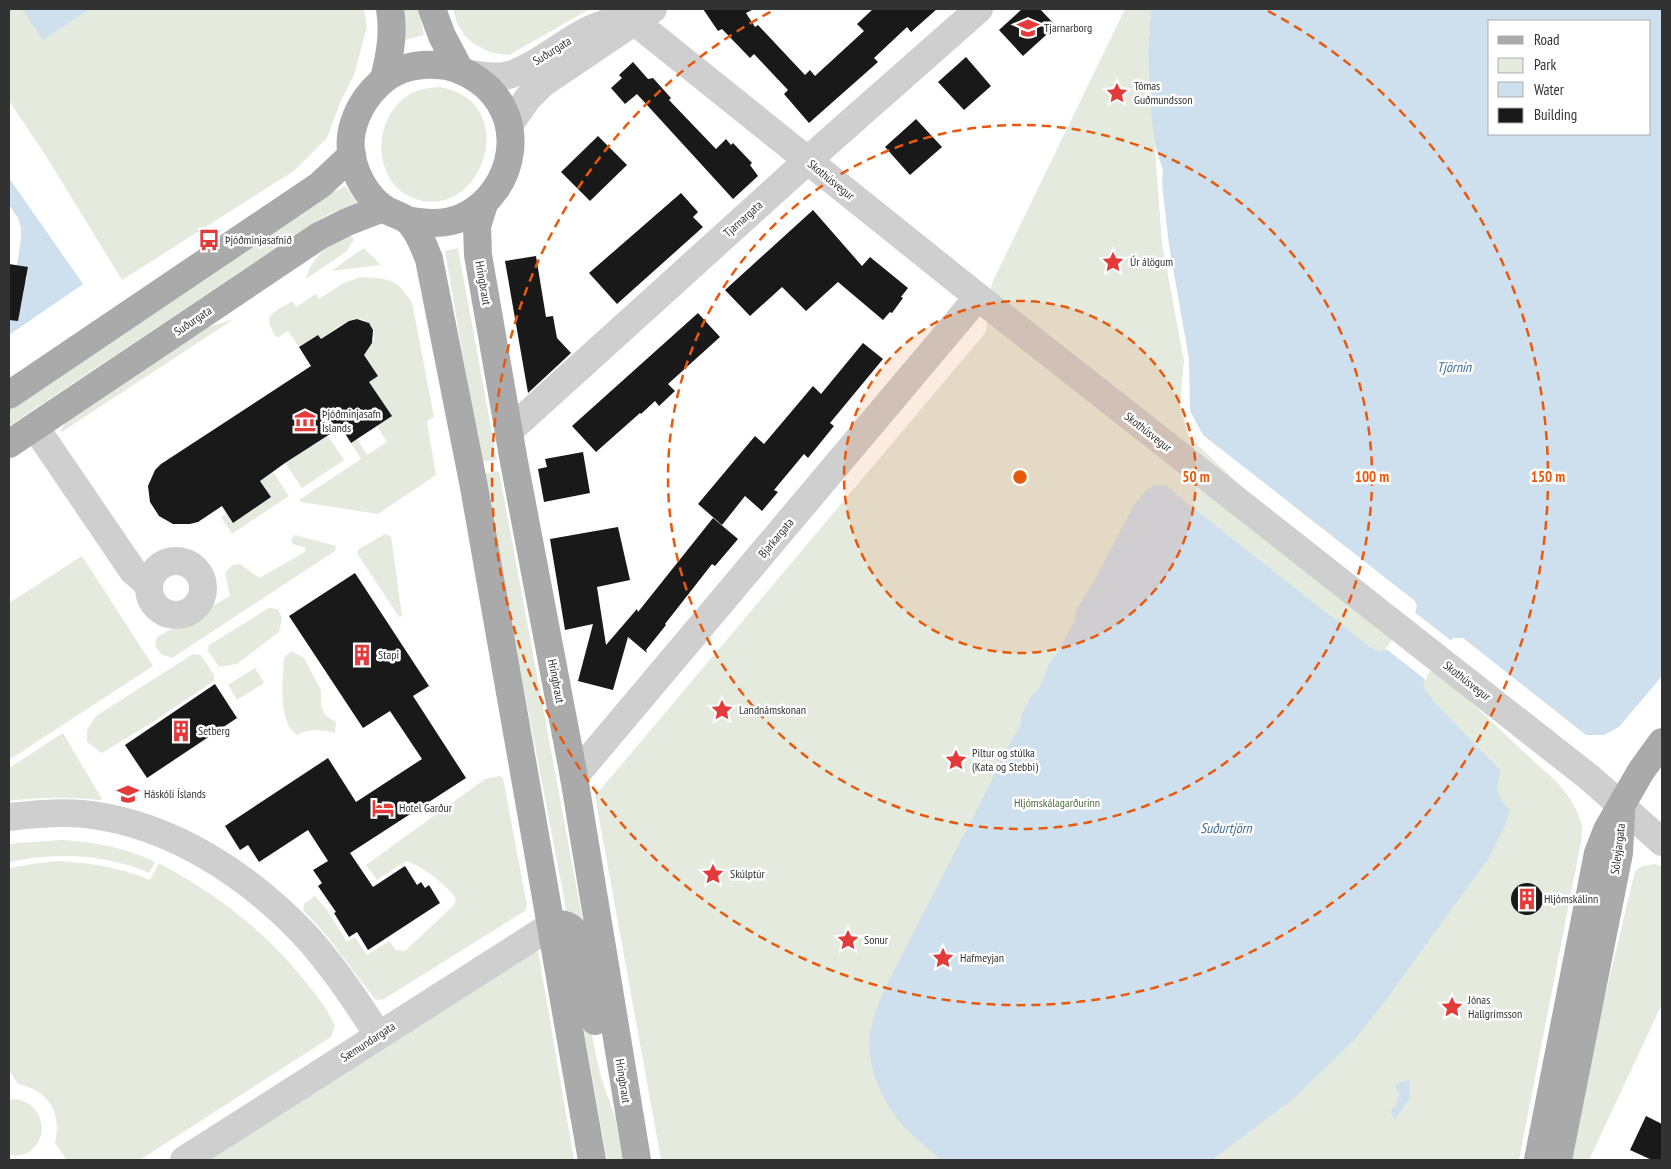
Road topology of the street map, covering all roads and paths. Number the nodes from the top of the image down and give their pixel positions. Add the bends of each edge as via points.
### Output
1 (390, 9) edge
2 (432, 9) edge
3 (979, 9) edge
4 (644, 15) edge
5 (465, 72) junction
6 (384, 79) junction
7 (508, 125) junction
8 (352, 156) junction
9 (808, 160) junction
10 (484, 204) junction
11 (383, 208) junction
12 (408, 220) junction
13 (978, 298) junction
14 (9, 395) edge
15 (35, 427) junction
16 (509, 431) junction
17 (9, 444) edge
18 (149, 585) dead end
19 (1662, 742) edge
20 (574, 777) junction
21 (1621, 807) junction
22 (9, 817) edge
23 (1662, 842) edge
24 (552, 925) junction
25 (378, 1036) junction
26 (628, 1114) junction
27 (184, 1160) edge
28 (592, 1160) edge
29 (637, 1160) edge
30 (1538, 1160) edge
31 (1558, 1160) edge

1 - 6 main road via 391,47
2 - 5 main road via 442,36
3 - 9 street, Tjarnargata
4 - 5 street, Suðurgata via 590,28 514,74 490,77
4 - 7 street, Suðurgata via 542,84
4 - 9 street, Skothúsvegur
5 - 6 main road via 442,65 423,64 404,68
5 - 7 main road via 495,96
6 - 8 main road via 360,107 352,131
7 - 10 main road via 510,158 504,176
8 - 11 main road via 368,194
8 - 14 main road via 320,186
9 - 13 street, Skothúsvegur
9 - 16 street, Tjarnargata
10 - 12 main road via 462,217 442,223
10 - 16 main road, Hringbraut via 478,226 478,255
11 - 12 main road
11 - 15 main road, Suðurgata via 319,236
12 - 24 main road via 429,259 474,487
13 - 20 street, Bjarkargata
13 - 21 street, Skothúsvegur via 1590,778
15 - 17 main road, Suðurgata
15 - 18 street via 133,570
16 - 20 main road, Hringbraut
19 - 21 main road via 1647,761
20 - 26 main road, Hringbraut
21 - 23 street, Skothúsvegur
21 - 30 main road, Sóleyjargata via 1598,853
21 - 31 main road, Sóleyjargata via 1619,853
22 - 25 street via 92,815 142,826 189,845 275,906 305,935
24 - 25 street, Sæmundargata
24 - 26 main road via 566,924 580,945 600,1045
24 - 28 main road
25 - 27 street, Sæmundargata
26 - 29 main road, Hringbraut

